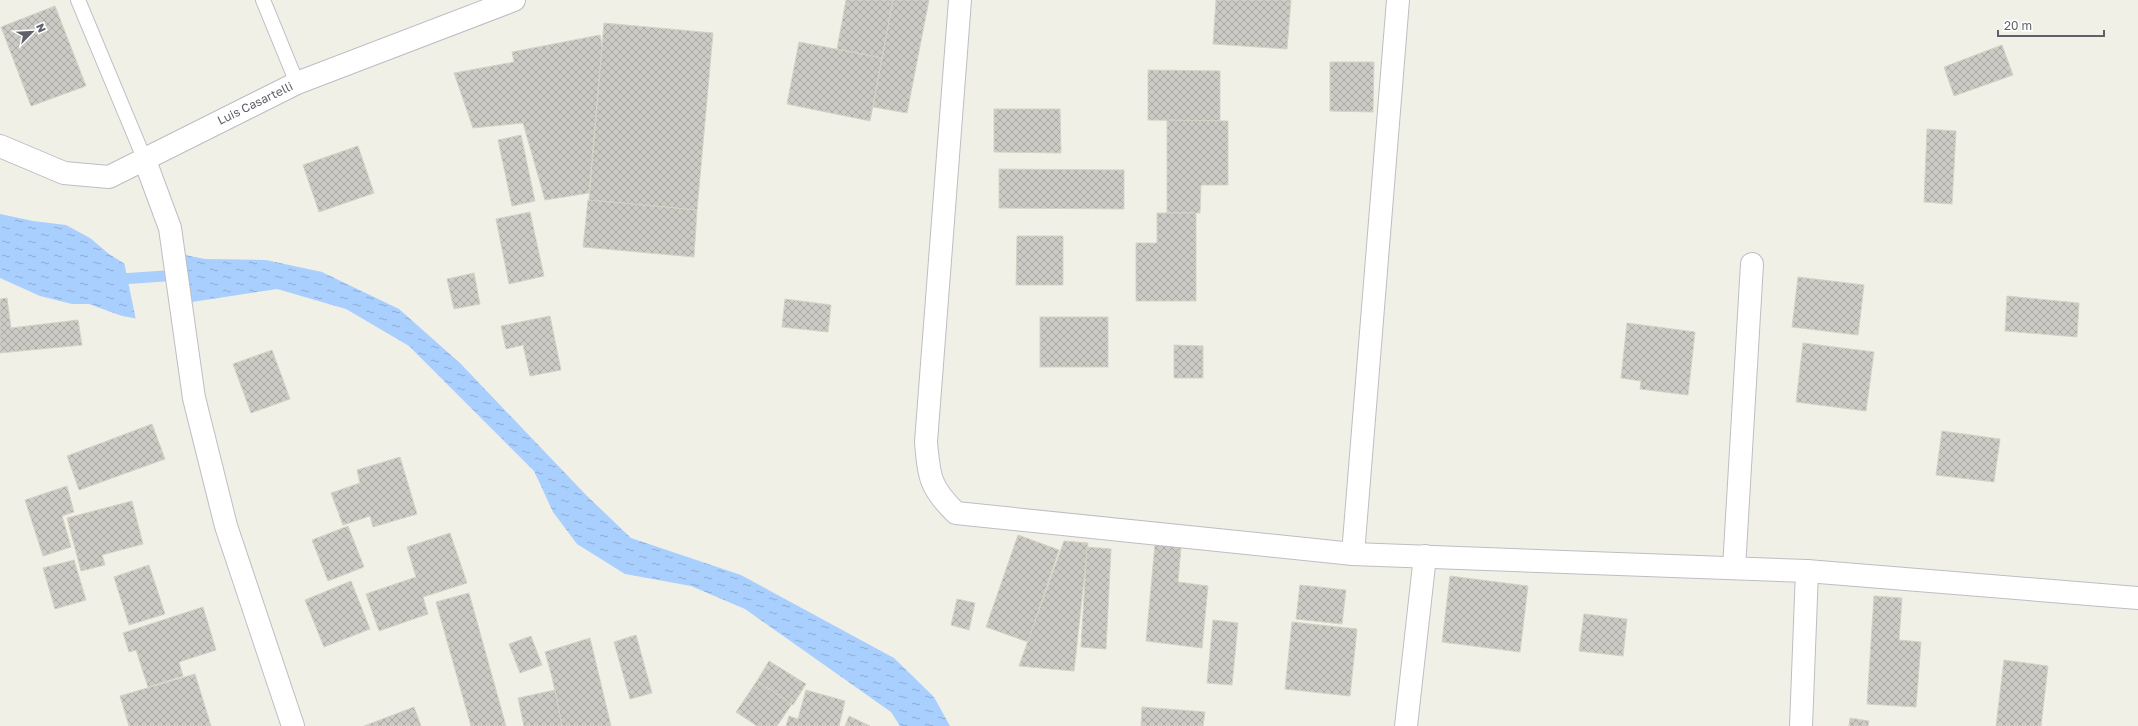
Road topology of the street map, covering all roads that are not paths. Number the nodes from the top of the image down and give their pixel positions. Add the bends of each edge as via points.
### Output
1 (78, 0) edge
2 (263, 0) edge
3 (514, 0) edge
4 (960, 0) edge
5 (1398, 0) edge
6 (297, 83) junction
7 (0, 146) edge
8 (144, 158) junction
9 (1752, 264) dead end
10 (1353, 554) junction
11 (1425, 556) junction
12 (1734, 568) junction
13 (1807, 571) junction
14 (2138, 598) edge
15 (293, 726) edge
16 (1406, 726) edge
17 (1801, 726) edge

1 - 8 lane
2 - 6 lane
3 - 6 street, Luis Casartelli
4 - 10 street via 926,442 928,471 940,496 956,513
5 - 10 street
6 - 8 street, Luis Casartelli
7 - 8 street, Luis Casartelli via 64,173 109,177
8 - 15 street via 170,228 194,398 226,526
9 - 12 street
10 - 11 street
11 - 12 street
11 - 16 street
12 - 13 street
13 - 14 street
13 - 17 street

